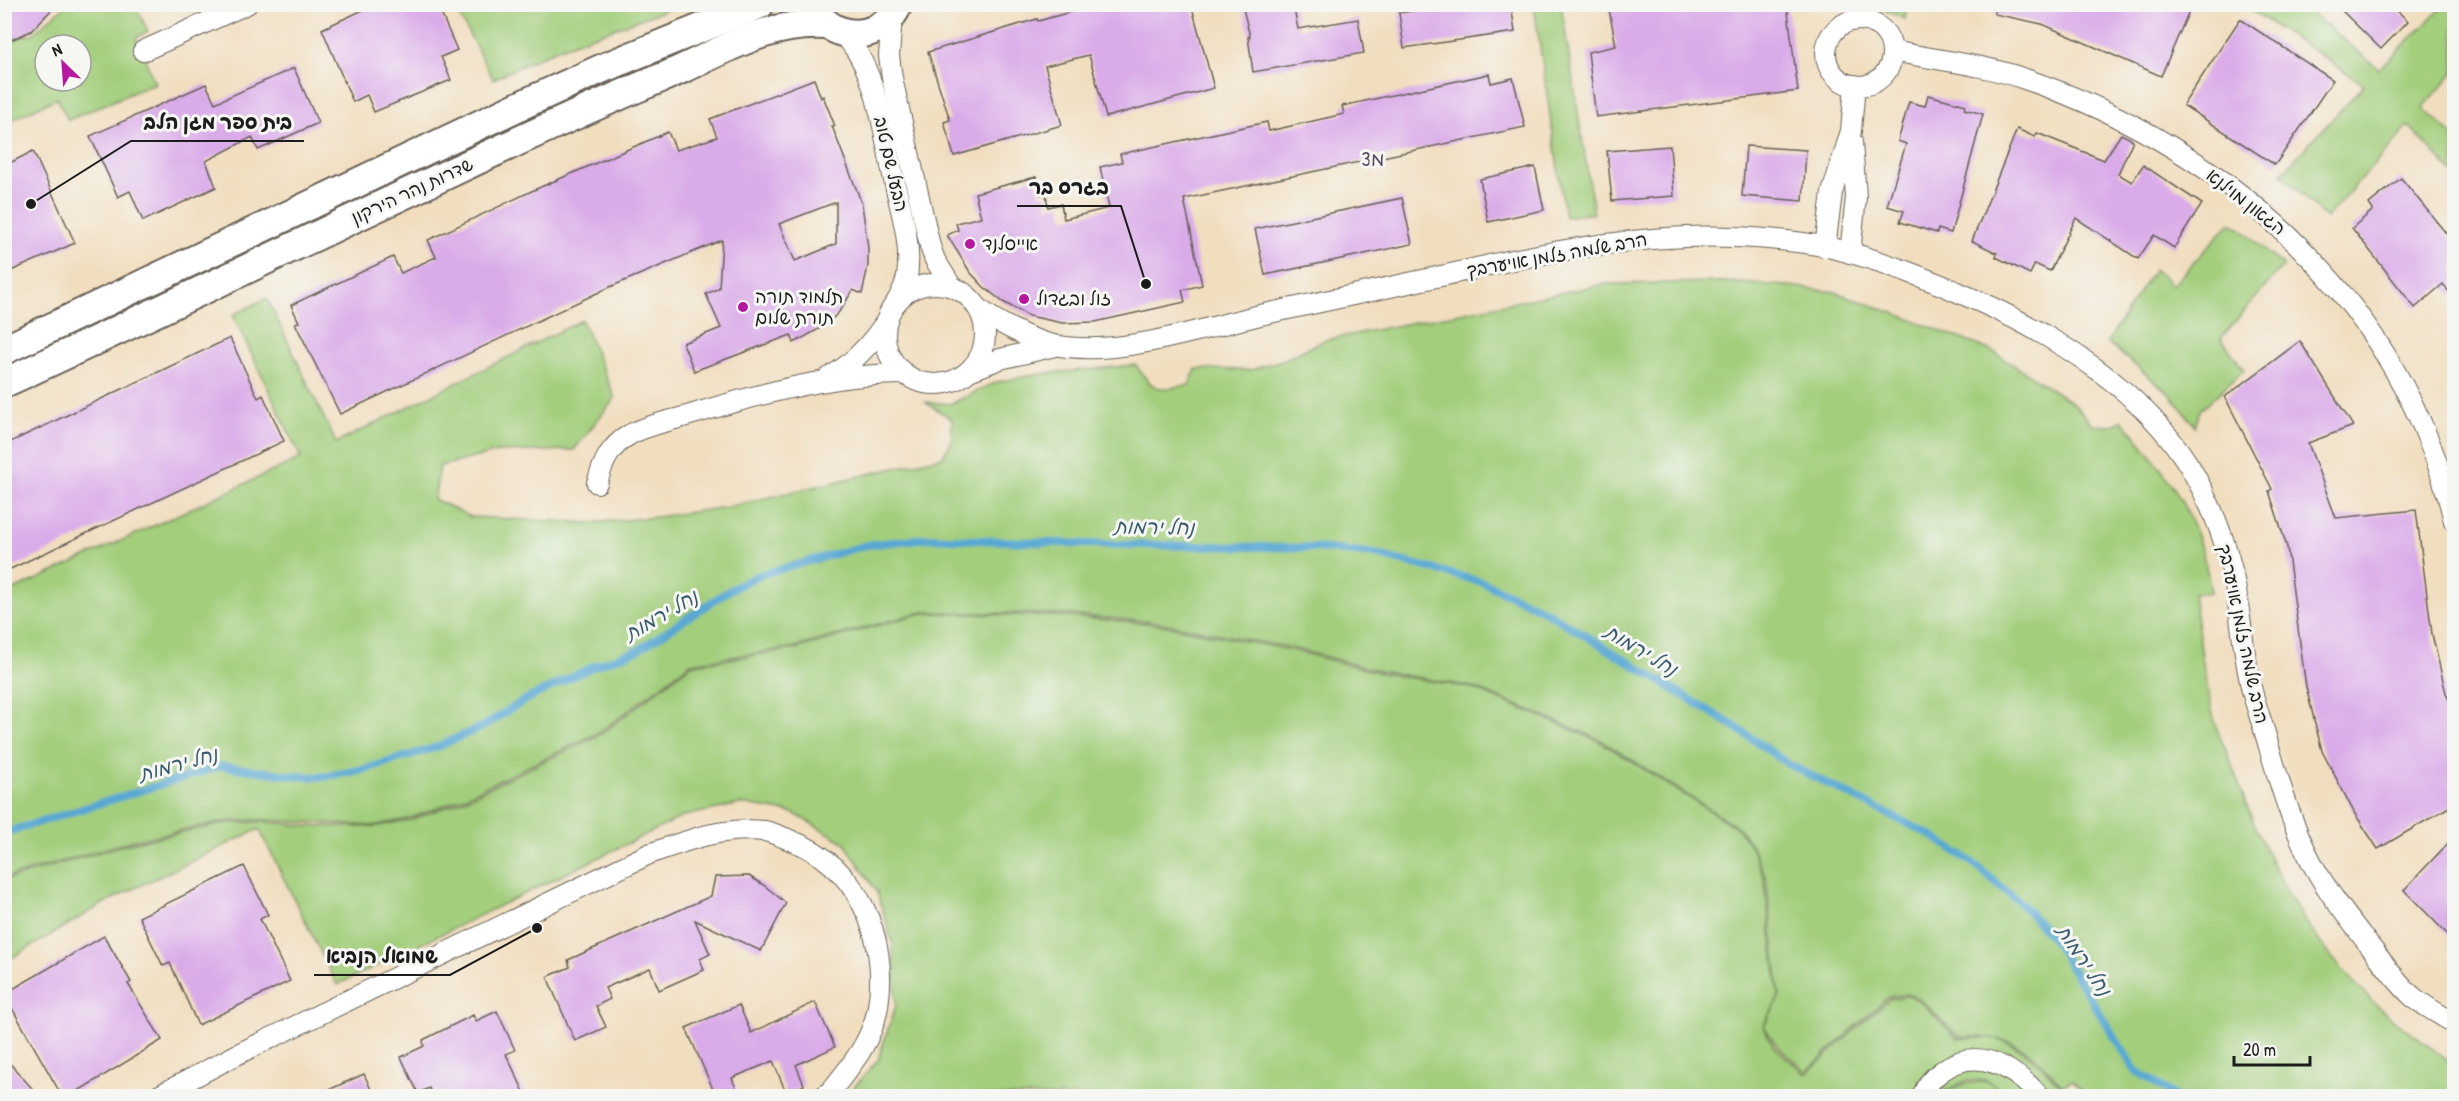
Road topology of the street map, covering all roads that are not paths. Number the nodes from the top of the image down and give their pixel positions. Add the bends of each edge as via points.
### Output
1 (247, 4) edge
2 (760, 4) edge
3 (895, 10) edge
4 (827, 20) edge
5 (143, 51) dead end
6 (1892, 51) junction
7 (1855, 85) junction
8 (1851, 131) junction
9 (1825, 247) junction
10 (1850, 253) junction
11 (952, 287) junction
12 (976, 306) junction
13 (892, 310) junction
14 (1055, 346) junction
15 (4, 350) edge
16 (968, 371) junction
17 (905, 374) junction
18 (4, 383) edge
19 (820, 383) junction
20 (597, 483) dead end
21 (2454, 521) edge
22 (2454, 1023) edge
23 (158, 1096) edge
24 (824, 1096) edge
25 (1922, 1096) edge
26 (2040, 1096) edge

1 - 5 street
2 - 15 main road, שדרות נהר הירקון via 603,68
3 - 4 main road, שדרות נהר הירקון via 881,26 868,32 854,34
3 - 11 street, הבעל שם טוב via 889,56 896,96 930,246
4 - 13 street, הבעל שם טוב via 860,59 877,103 905,230 908,274
4 - 18 main road, שדרות נהר הירקון via 770,30 735,43
6 - 7 street via 1891,63 1881,77 1872,83
6 - 7 street via 1886,33 1870,21 1850,21 1837,29 1828,42 1828,63 1836,76
6 - 21 street, הגאון מוילנא via 2012,75 2080,99 2160,139 2274,222 2328,274 2383,349 2437,458
7 - 8 street
8 - 9 street via 1832,193
8 - 10 street via 1856,197
9 - 10 street, הרב שלמה זלמן אויערבך
9 - 14 street, הרב שלמה זלמן אויערבך via 1693,236 1636,240 1508,261 1168,338 1110,346
10 - 22 street, הרב שלמה זלמן אויערבך via 1969,297 2032,327 2125,392 2166,434 2188,464 2220,529 2231,567 2252,691 2279,784 2313,866 2338,906 2410,994
11 - 12 street
11 - 13 street via 922,287 907,294
12 - 14 street via 1000,324
12 - 16 street via 985,336 979,358
13 - 17 street via 885,332 887,348
13 - 19 street via 876,338 836,374
14 - 16 street
16 - 17 street via 941,384 925,383
17 - 19 street via 861,375
19 - 20 street via 719,406 629,435 605,459
23 - 24 street via 649,854 711,832 765,831 810,847 845,877 869,915 880,960 878,1007 862,1052
25 - 26 street via 1934,1077 1950,1065 1970,1059 1993,1061 2016,1073

